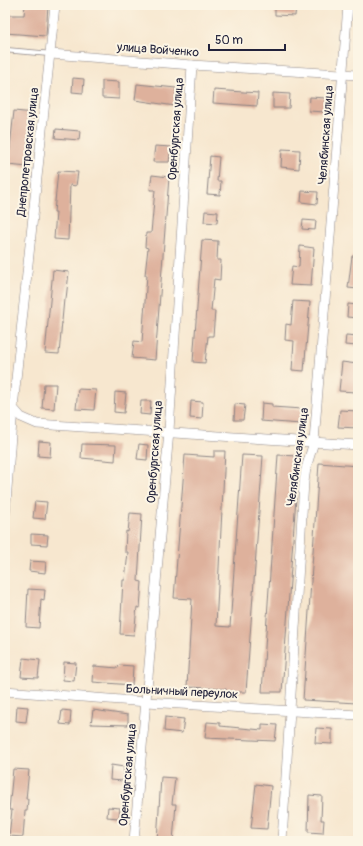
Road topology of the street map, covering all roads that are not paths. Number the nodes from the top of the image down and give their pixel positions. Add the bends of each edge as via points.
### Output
1 (55, 5) edge
2 (348, 5) edge
3 (5, 50) edge
4 (51, 54) junction
5 (192, 65) junction
6 (343, 73) junction
7 (358, 75) edge
8 (9, 408) edge
9 (169, 431) junction
10 (314, 442) junction
11 (358, 445) edge
12 (5, 516) edge
13 (5, 691) edge
14 (146, 702) junction
15 (291, 709) junction
16 (358, 715) edge
17 (134, 841) edge
18 (282, 841) edge

1 - 4 street, Днепропетровская улица
2 - 6 street, Челябинская улица
3 - 4 lane
4 - 5 street, улица Войченко
4 - 8 street, Днепропетровская улица
5 - 6 street, улица Войченко
5 - 9 street, Оренбургская улица
6 - 7 street, улица Войченко
6 - 10 street, Челябинская улица
8 - 9 street via 37,424
8 - 12 street, Днепропетровская улица
9 - 10 street
9 - 14 street, Оренбургская улица
10 - 11 street
10 - 15 street, Челябинская улица via 304,482
13 - 14 street, Больничный переулок
14 - 15 street, Больничный переулок
14 - 17 street, Оренбургская улица
15 - 16 street, Больничный переулок
15 - 18 street, Челябинская улица

